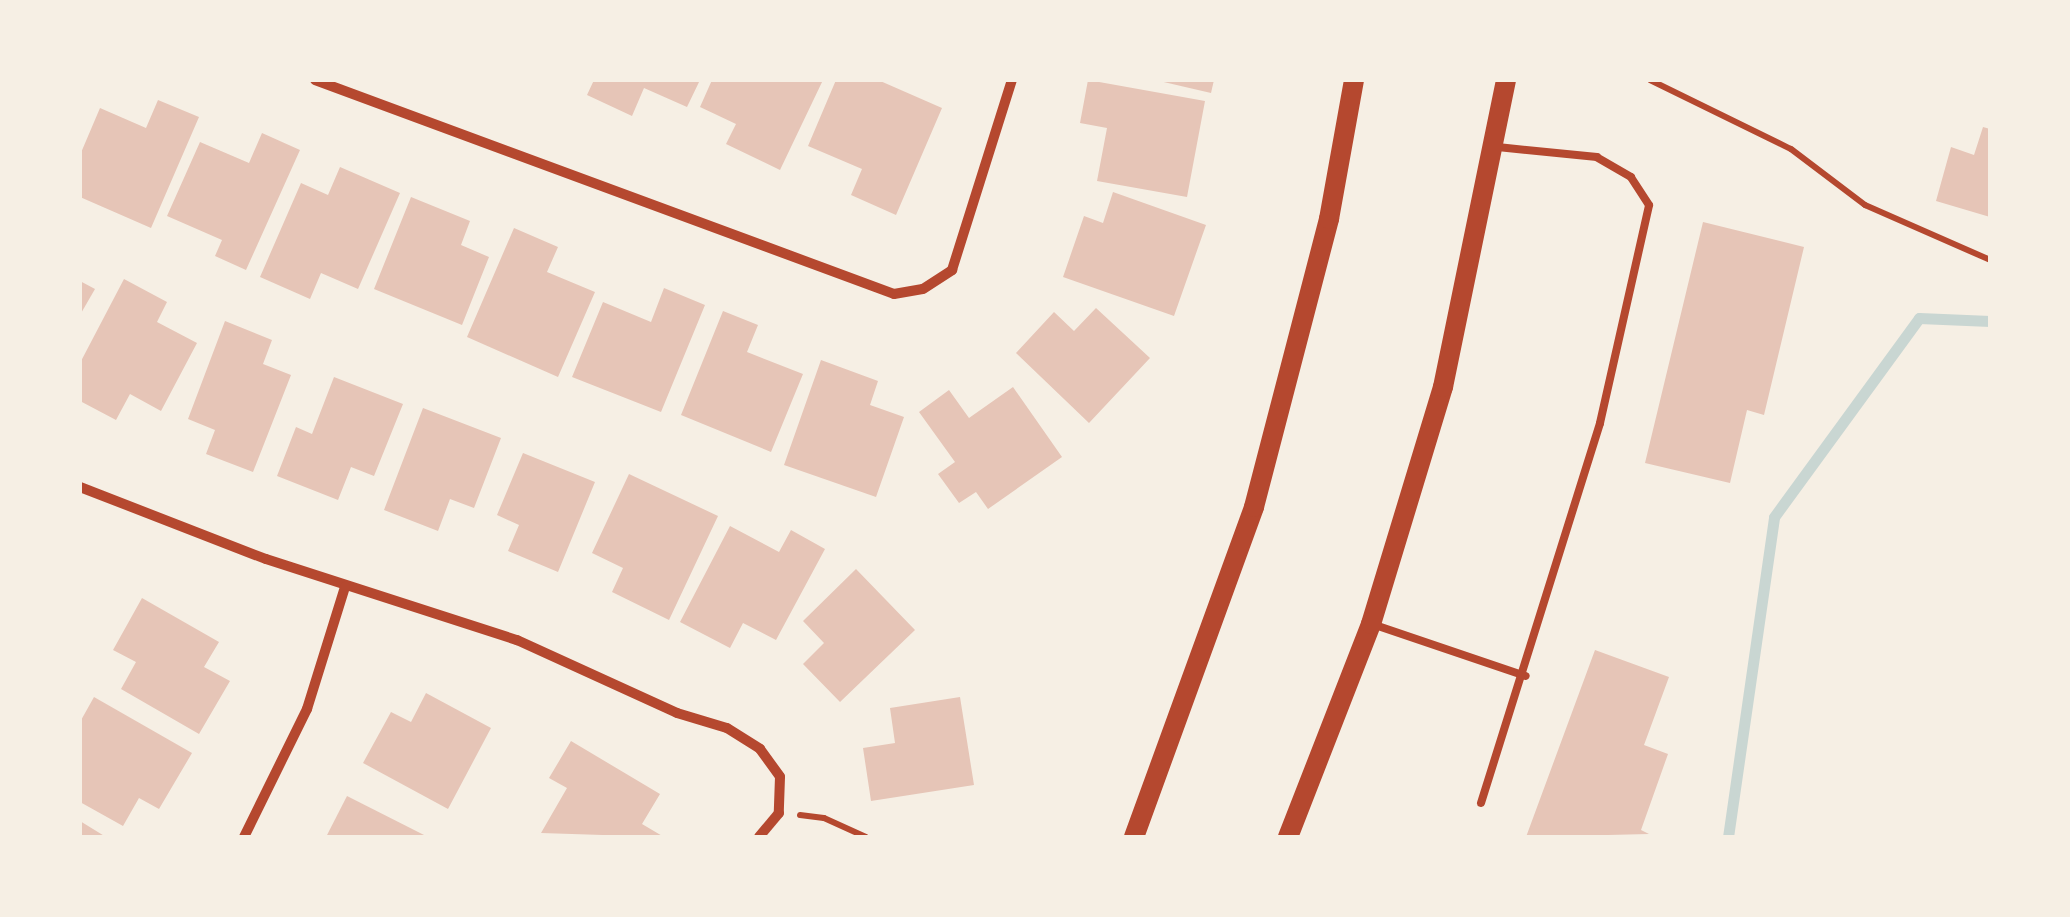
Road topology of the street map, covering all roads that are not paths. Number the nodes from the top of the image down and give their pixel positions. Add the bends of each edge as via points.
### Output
1 (315, 80) edge
2 (1012, 80) edge
3 (1354, 80) edge
4 (1506, 80) edge
5 (1497, 146) junction
6 (80, 487) edge
7 (345, 586) junction
8 (1371, 624) junction
9 (1526, 676) junction
10 (1482, 803) dead end
11 (244, 837) edge
12 (760, 837) edge
13 (1134, 837) edge
14 (1288, 837) edge

1 - 2 street via 894,294 923,289 952,270
3 - 13 main road via 1329,219 1254,506
4 - 5 main road
5 - 8 main road via 1443,387
5 - 9 lane via 1596,158 1631,177 1649,205 1600,423
6 - 7 street
7 - 11 street via 306,710
7 - 12 street via 517,640 678,714 728,728 760,750 780,777 779,813
8 - 9 lane
8 - 14 main road
9 - 10 lane

